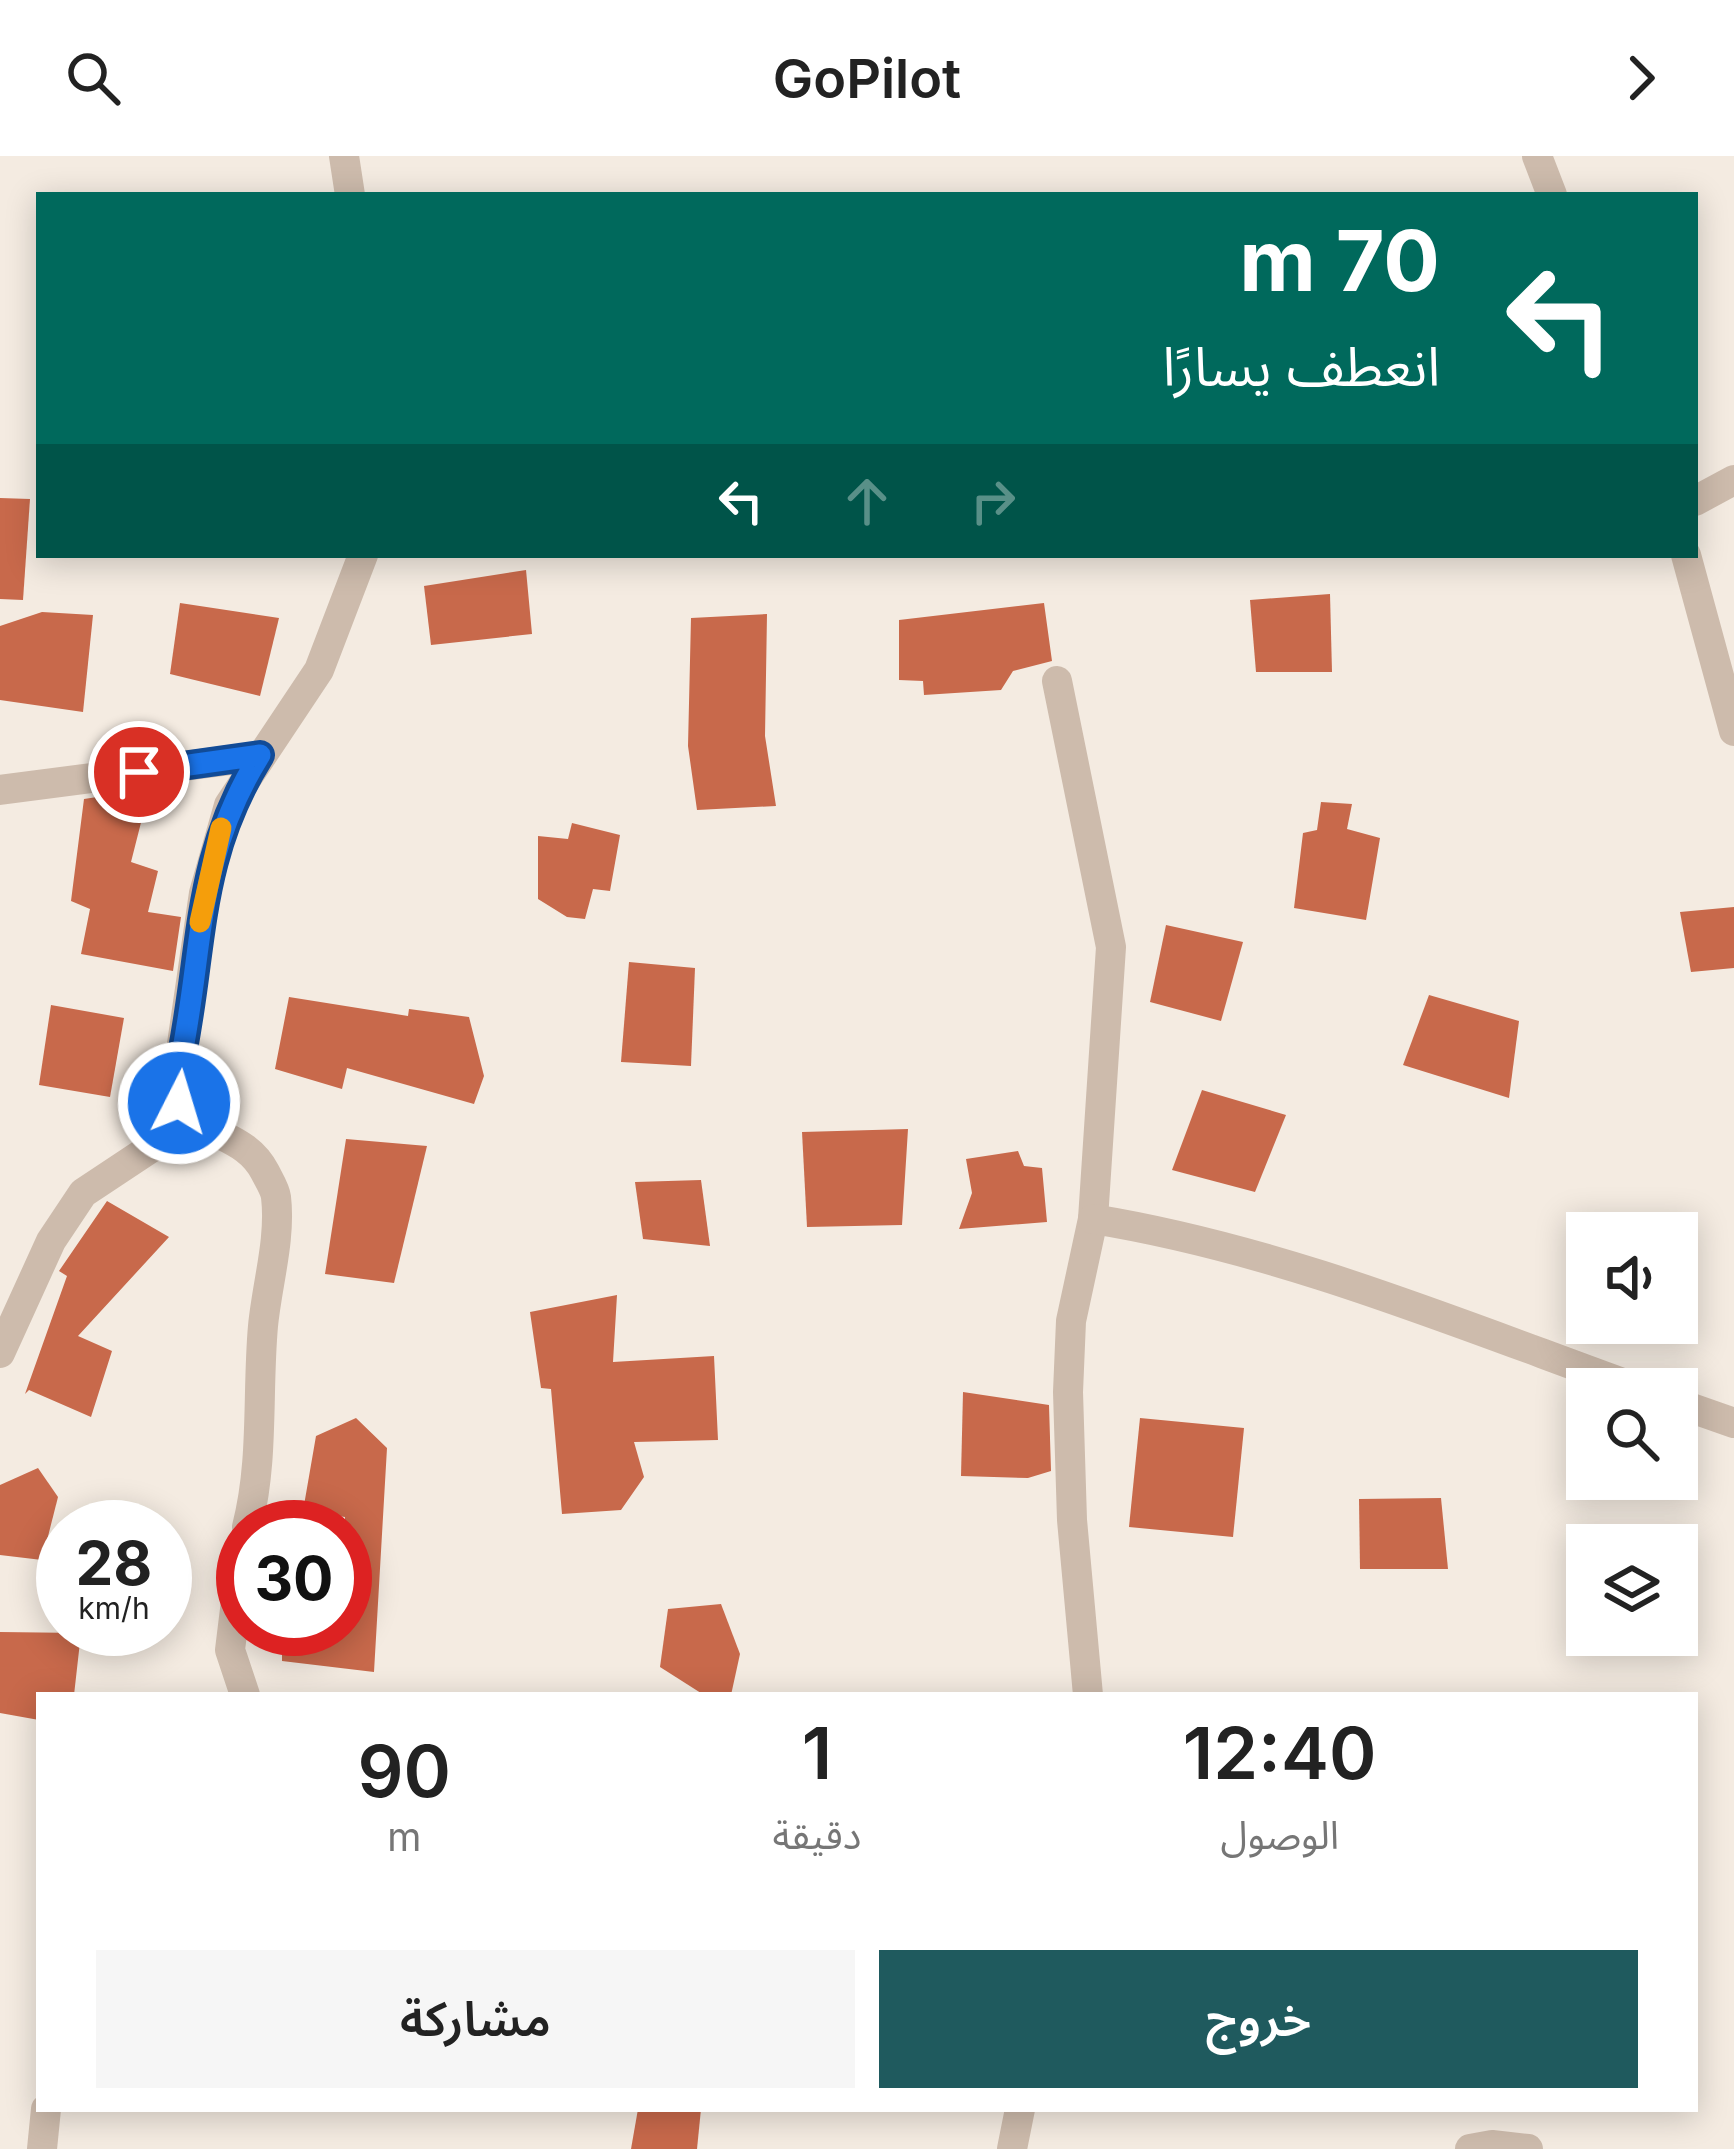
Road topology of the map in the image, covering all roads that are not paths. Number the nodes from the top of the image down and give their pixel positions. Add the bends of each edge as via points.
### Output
1 (344, 156) edge
2 (1538, 156) edge
3 (350, 192) edge
4 (1551, 192) edge
5 (1734, 480) edge
6 (1698, 499) edge
7 (362, 558) edge
8 (1687, 558) edge
9 (1057, 681) dead end
10 (1734, 730) edge
11 (260, 755) junction
12 (0, 790) edge
13 (193, 1120) junction
14 (1093, 1219) junction
15 (0, 1353) edge
16 (1582, 1368) edge
17 (1698, 1410) edge
18 (1734, 1423) edge
19 (254, 1500) edge
20 (232, 1656) edge
21 (243, 1692) edge
22 (1088, 1692) edge
23 (46, 2112) edge
24 (1019, 2112) edge
25 (42, 2149) edge
26 (1012, 2149) edge
27 (1470, 2149) edge
28 (1528, 2149) edge

1 - 3 street
2 - 4 street
5 - 6 street
7 - 11 street via 320,670
8 - 10 street
9 - 14 street via 1111,947
11 - 12 street
11 - 13 street via 230,805 204,893 177,1078 179,1103
13 - 15 street via 108,1173 74,1205
13 - 19 street via 241,1145 276,1193
14 - 16 street via 1338,1278
14 - 22 street via 1071,1322 1068,1392
17 - 18 street
20 - 21 street
23 - 25 street
24 - 26 street
27 - 28 street

